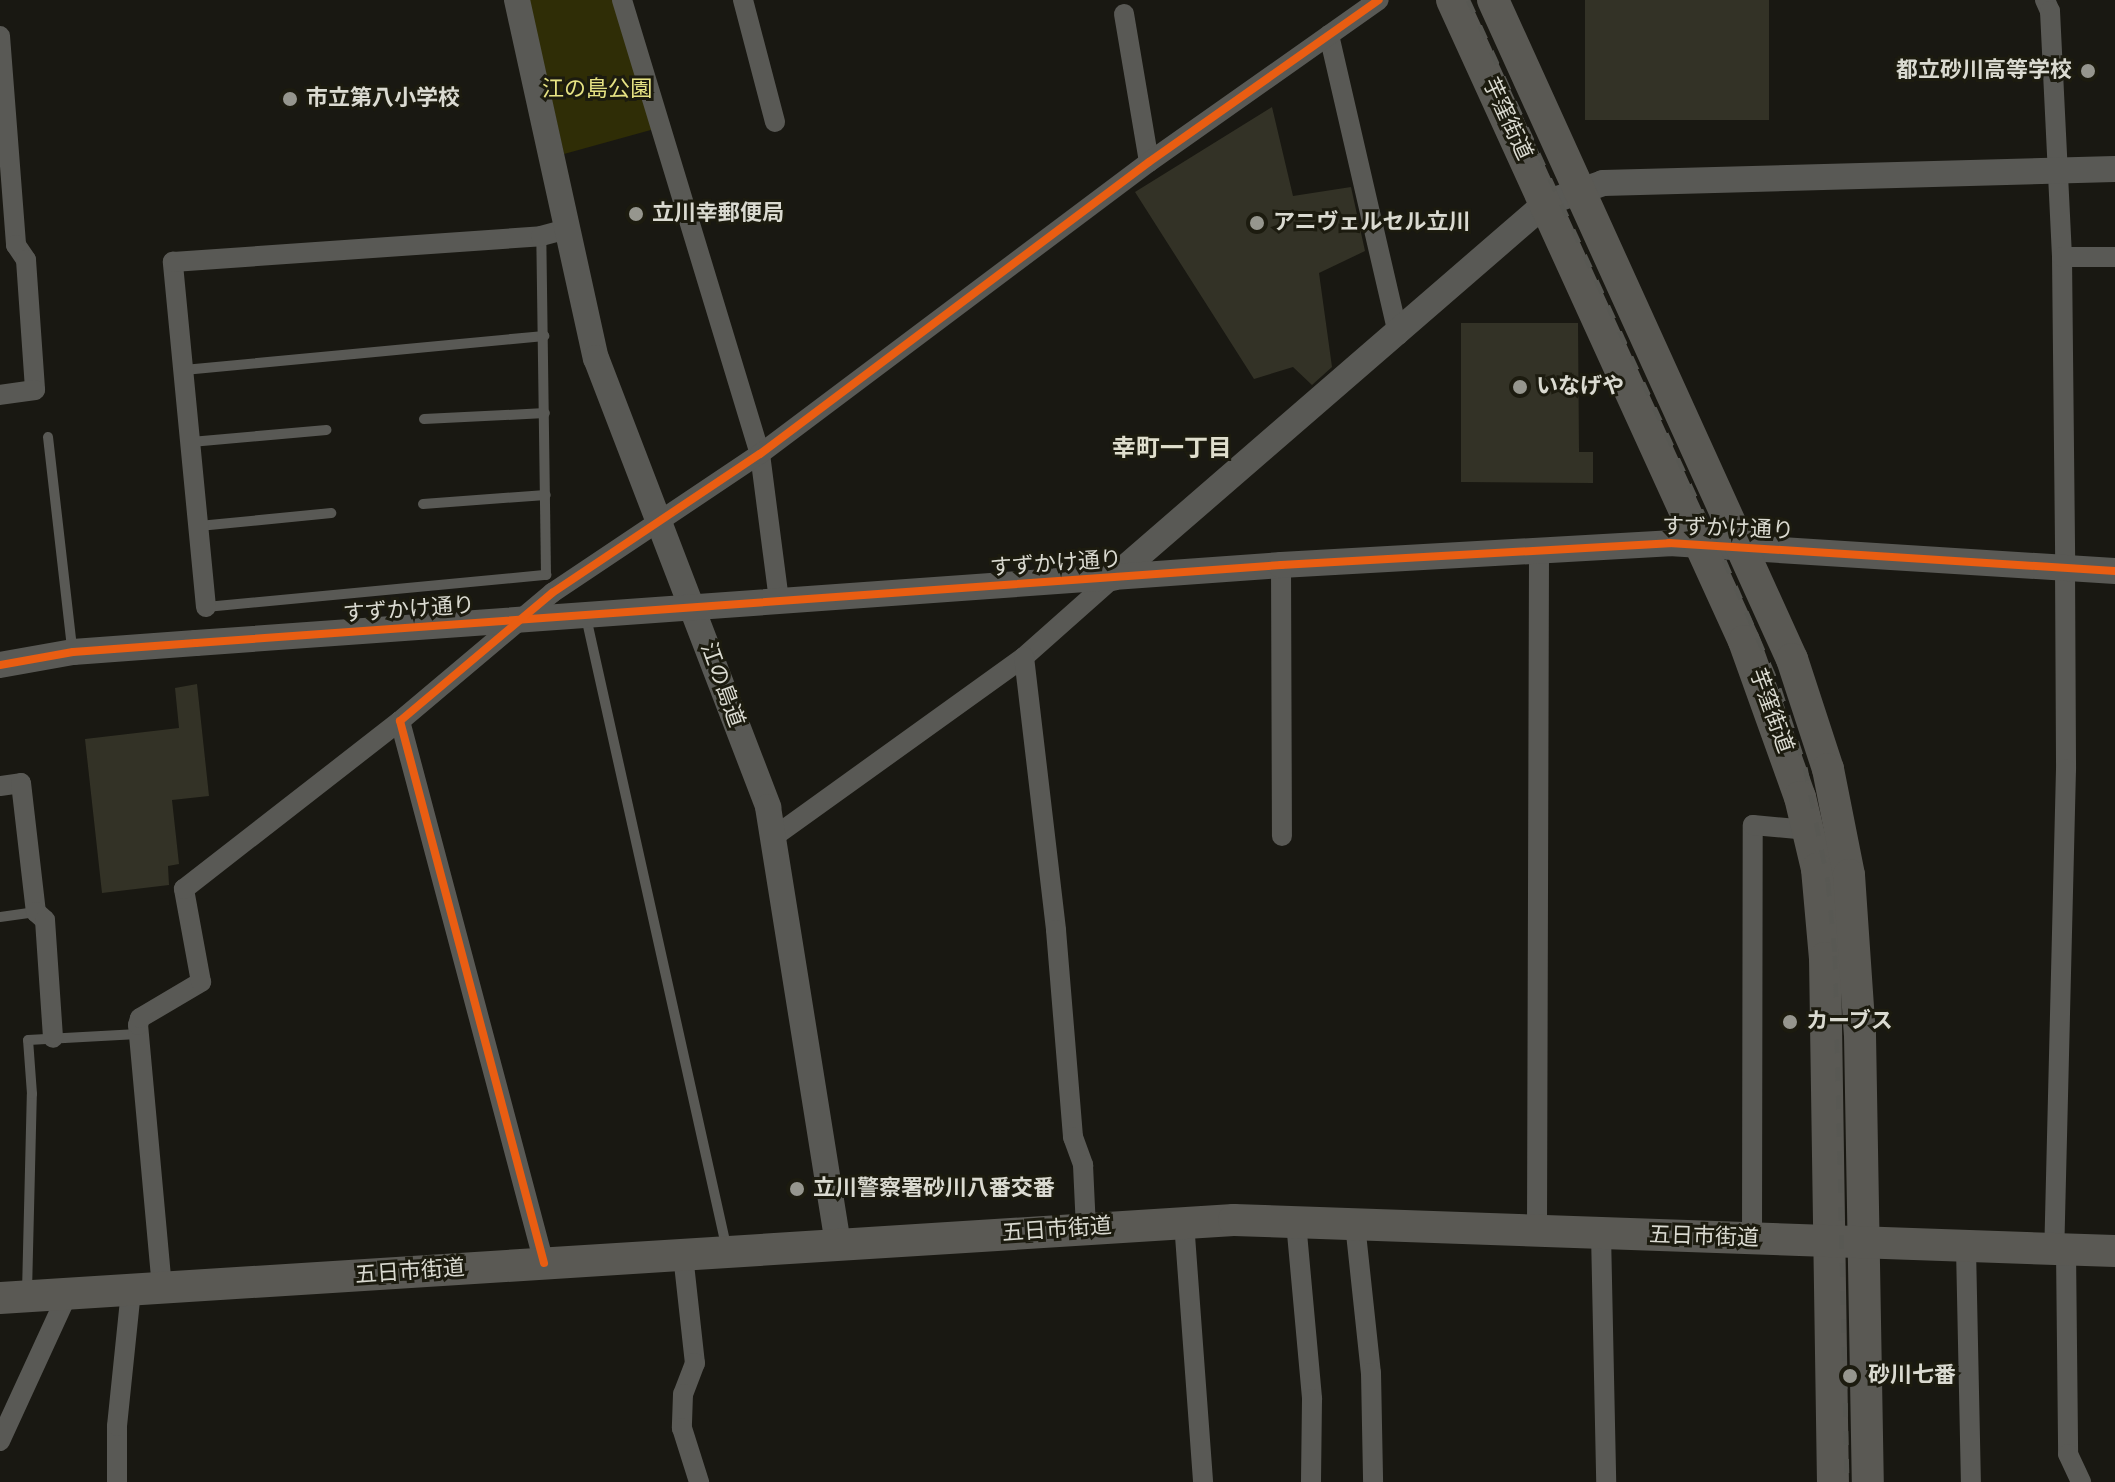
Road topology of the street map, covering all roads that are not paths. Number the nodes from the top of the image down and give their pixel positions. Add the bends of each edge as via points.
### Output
1 (517, 0) edge
2 (622, 0) edge
3 (743, 0) edge
4 (1379, 0) edge
5 (1452, 0) edge
6 (1493, 0) edge
7 (2045, 0) edge
8 (1124, 14) dead end
9 (1329, 35) junction
10 (0, 36) edge
11 (775, 122) dead end
12 (1149, 162) junction
13 (2115, 169) edge
14 (2059, 173) junction
15 (1580, 189) junction
16 (1546, 203) junction
17 (567, 229) junction
18 (541, 236) junction
19 (2062, 257) junction
20 (2115, 257) edge
21 (1398, 335) junction
22 (544, 336) junction
23 (184, 370) junction
24 (0, 395) edge
25 (545, 413) junction
26 (424, 419) dead end
27 (326, 430) dead end
28 (48, 437) dead end
29 (191, 442) junction
30 (760, 454) junction
31 (546, 495) junction
32 (423, 504) dead end
33 (331, 513) dead end
34 (660, 523) junction
35 (199, 526) junction
36 (1698, 542) junction
37 (1740, 545) junction
38 (1539, 553) junction
39 (1281, 565) junction
40 (2065, 568) junction
41 (2115, 571) edge
42 (1113, 578) junction
43 (779, 600) junction
44 (206, 607) joint
45 (694, 610) junction
46 (586, 617) junction
47 (517, 620) junction
48 (73, 652) junction
49 (1024, 657) junction
50 (0, 665) edge
51 (400, 721) junction
52 (0, 786) edge
53 (1808, 830) junction
54 (775, 836) junction
55 (1282, 836) dead end
56 (36, 912) junction
57 (0, 917) edge
58 (138, 1034) junction
59 (53, 1038) junction
60 (1184, 1222) junction
61 (1296, 1222) junction
62 (1355, 1224) junction
63 (1086, 1228) junction
64 (1537, 1230) junction
65 (1601, 1233) junction
66 (1752, 1238) junction
67 (1826, 1243) junction
68 (1862, 1243) junction
69 (838, 1244) junction
70 (1966, 1248) junction
71 (2060, 1250) junction
72 (2115, 1251) edge
73 (727, 1252) junction
74 (683, 1255) junction
75 (544, 1263) junction
76 (146, 1289) junction
77 (68, 1293) junction
78 (14, 1297) edge
79 (0, 1441) edge
80 (117, 1482) edge
81 (699, 1482) edge
82 (1203, 1482) edge
83 (1311, 1482) edge
84 (1373, 1482) edge
85 (1606, 1482) edge
86 (1833, 1482) edge
87 (1868, 1482) edge
88 (1971, 1482) edge
89 (2081, 1482) edge

1 - 17 street, 江の島道
2 - 30 street
3 - 11 street
4 - 9 street
5 - 16 main road, 芋窪街道
6 - 15 main road, 芋窪街道
7 - 14 street
8 - 12 street
9 - 12 street
9 - 21 street
10 - 24 street via 16,245 26,260 35,390
12 - 30 street
13 - 14 street
14 - 15 street via 1603,183
14 - 19 street
15 - 16 street
15 - 37 main road, 芋窪街道
16 - 21 street
16 - 36 main road, 芋窪街道
17 - 18 street
17 - 34 street, 江の島道 via 596,358
18 - 22 lane
18 - 23 street via 173,262
19 - 20 street
19 - 40 street
21 - 42 street
22 - 23 lane
22 - 25 lane
23 - 29 street
25 - 26 lane
25 - 31 lane
27 - 29 lane
28 - 48 lane
29 - 35 street
30 - 34 street
30 - 43 street
31 - 32 lane
31 - 44 lane via 546,575
33 - 35 lane
34 - 45 street, 江の島道
34 - 47 street
35 - 44 street
36 - 37 street, すずかけ通り
36 - 38 street, すずかけ通り
36 - 53 main road, 芋窪街道 via 1768,697
37 - 40 street, すずかけ通り
37 - 68 main road, 芋窪街道 via 1792,659 1828,769 1841,829 1860,1035
38 - 39 street, すずかけ通り
38 - 64 street
39 - 42 street, すずかけ通り
39 - 55 street
40 - 41 street, すずかけ通り
40 - 71 street
42 - 43 street, すずかけ通り
42 - 49 street
43 - 45 street, すずかけ通り
45 - 46 street, すずかけ通り
45 - 54 street, 江の島道
46 - 47 street, すずかけ通り
46 - 73 lane
47 - 48 street, すずかけ通り
47 - 51 street
48 - 50 street, すずかけ通り
49 - 54 street
49 - 63 street
51 - 58 street via 184,889 201,982 140,1018
51 - 75 street
52 - 56 street via 21,783
53 - 66 street via 1753,825
53 - 67 main road, 芋窪街道 via 1825,958
54 - 69 street, 江の島道
56 - 57 lane
56 - 59 street via 45,920
58 - 59 lane
58 - 76 street
59 - 78 lane via 28,1040 32,1094
60 - 61 main road, 五日市街道
60 - 63 main road, 五日市街道
60 - 82 street
61 - 62 main road, 五日市街道
61 - 83 street via 1312,1399
62 - 64 main road, 五日市街道
62 - 84 street via 1371,1373
63 - 69 main road, 五日市街道
64 - 65 main road, 五日市街道
65 - 66 main road, 五日市街道
65 - 85 street
66 - 67 main road, 五日市街道
67 - 68 main road, 五日市街道
67 - 86 main road, 芋窪街道
68 - 70 main road, 五日市街道
68 - 87 main road, 芋窪街道
69 - 73 main road, 五日市街道
70 - 71 main road, 五日市街道
70 - 88 street
71 - 72 main road, 五日市街道
71 - 89 street via 2068,1454
73 - 74 main road, 五日市街道
74 - 75 main road, 五日市街道
74 - 81 street via 695,1363 683,1394 682,1428
75 - 76 main road, 五日市街道
76 - 77 main road, 五日市街道
76 - 80 street
77 - 78 main road, 五日市街道
77 - 79 street

